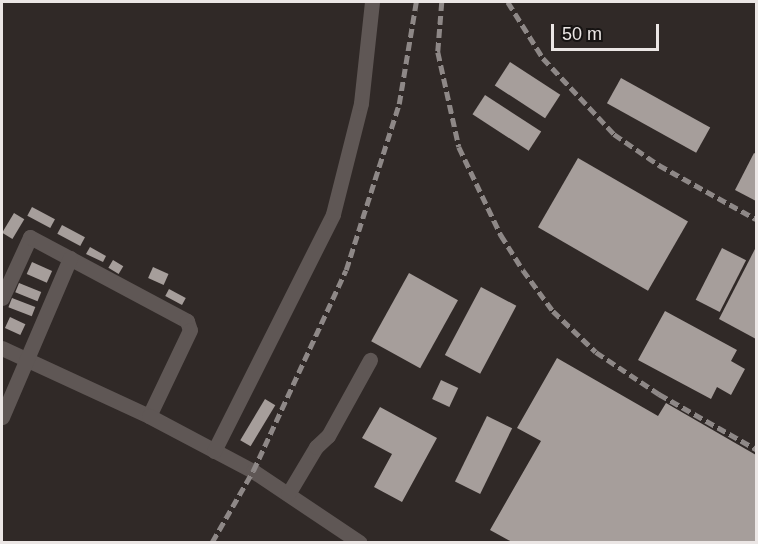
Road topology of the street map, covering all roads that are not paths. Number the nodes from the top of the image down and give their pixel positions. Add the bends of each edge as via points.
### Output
1 (372, 2) edge
2 (70, 258) junction
3 (2, 298) edge
4 (2, 348) edge
5 (27, 359) junction
6 (370, 360) dead end
7 (148, 416) junction
8 (2, 417) edge
9 (214, 451) junction
10 (285, 492) junction
11 (359, 543) edge

1 - 9 street via 361,103 333,214
2 - 3 street via 30,237
2 - 5 street
2 - 7 street via 187,321 190,330
4 - 5 street
5 - 7 street
5 - 8 street
6 - 10 street via 328,436
7 - 9 street
9 - 10 street
10 - 11 street

